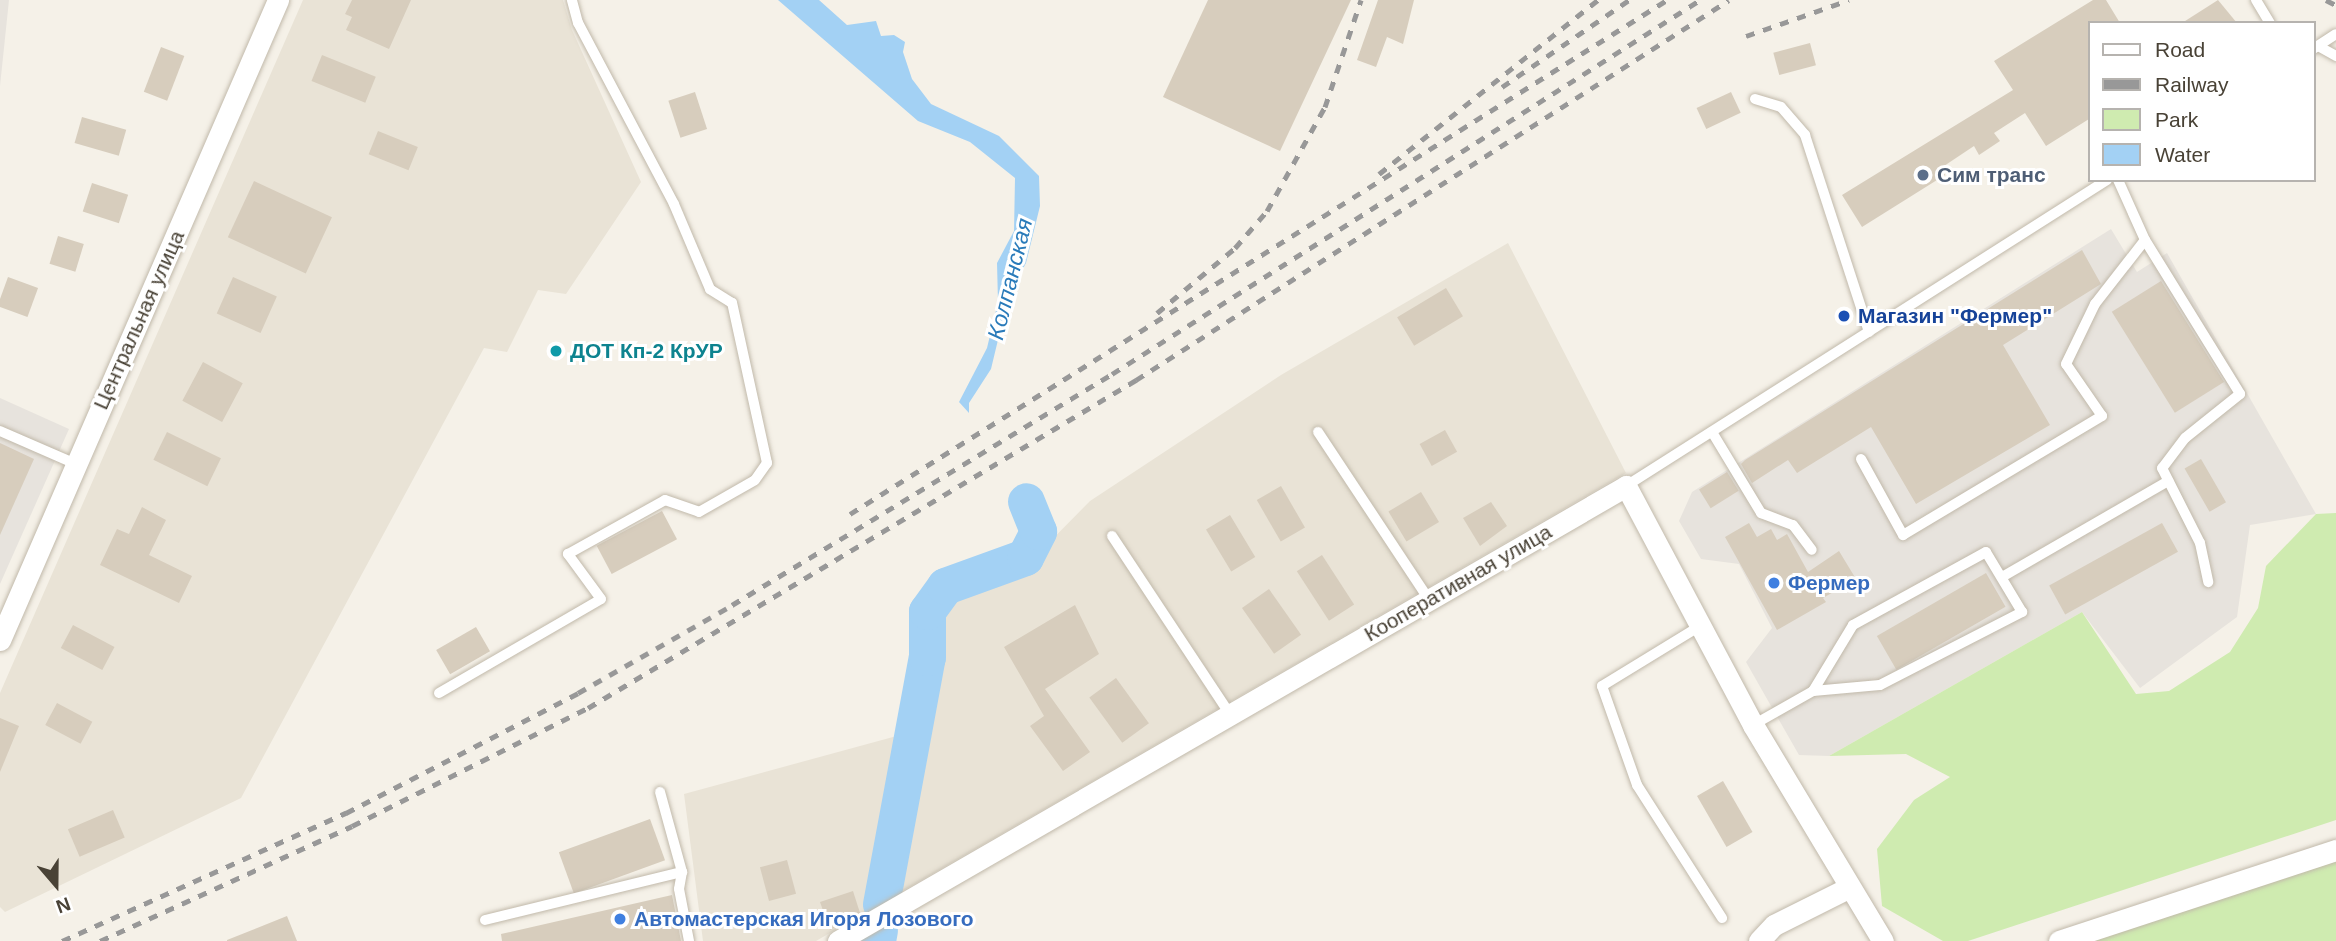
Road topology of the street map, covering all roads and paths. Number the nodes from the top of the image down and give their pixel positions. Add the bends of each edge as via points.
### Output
1 (278, 0) edge
2 (572, 0) edge
3 (2256, 0) edge
4 (2269, 21) edge
5 (2336, 34) edge
6 (2316, 47) edge
7 (2336, 55) edge
8 (1755, 99) dead end
9 (2104, 182) edge
10 (2119, 182) edge
11 (2145, 240) junction
12 (1869, 332) junction
13 (0, 431) edge
14 (1318, 432) dead end
15 (1712, 432) junction
16 (1861, 458) dead end
17 (76, 464) junction
18 (2168, 481) junction
19 (1626, 486) junction
20 (1112, 536) dead end
21 (1812, 550) dead end
22 (2001, 577) junction
23 (2208, 582) dead end
24 (1429, 600) junction
25 (1700, 626) junction
26 (0, 640) edge
27 (1813, 691) junction
28 (439, 693) dead end
29 (1230, 714) junction
30 (1753, 726) junction
31 (660, 792) dead end
32 (2336, 850) edge
33 (682, 872) junction
34 (1848, 888) junction
35 (1722, 918) dead end
36 (485, 920) dead end
37 (689, 941) edge
38 (838, 941) edge
39 (1759, 941) edge
40 (1883, 941) edge
41 (2059, 941) edge

1 - 17 street, Центральная улица
2 - 28 lane via 578,23 674,204 710,289 732,303 767,463 755,480 699,512 665,500 568,554 601,599
3 - 4 lane
5 - 6 lane
6 - 7 lane
8 - 12 lane via 1781,107 1805,135
9 - 12 lane
10 - 11 lane
11 - 16 lane via 2095,304 2066,364 2102,416 1903,535
11 - 18 lane via 2240,394 2185,438 2162,468
12 - 15 lane
13 - 17 lane
14 - 24 lane
15 - 19 lane
15 - 21 lane via 1761,513 1793,525
17 - 26 street, Центральная улица
18 - 22 lane
18 - 23 lane via 2200,543
19 - 24 street, Кооперативная улица
19 - 25 street
20 - 29 lane
22 - 27 lane via 1986,552 1853,625
22 - 27 lane via 2022,612 1880,685
24 - 29 street, Кооперативная улица
25 - 30 street
25 - 35 lane via 1602,686 1637,785
27 - 30 lane
29 - 38 street, Кооперативная улица
30 - 34 street
31 - 33 lane
32 - 41 street
33 - 36 lane
33 - 37 lane via 679,889
34 - 39 street via 1774,925
34 - 40 street

